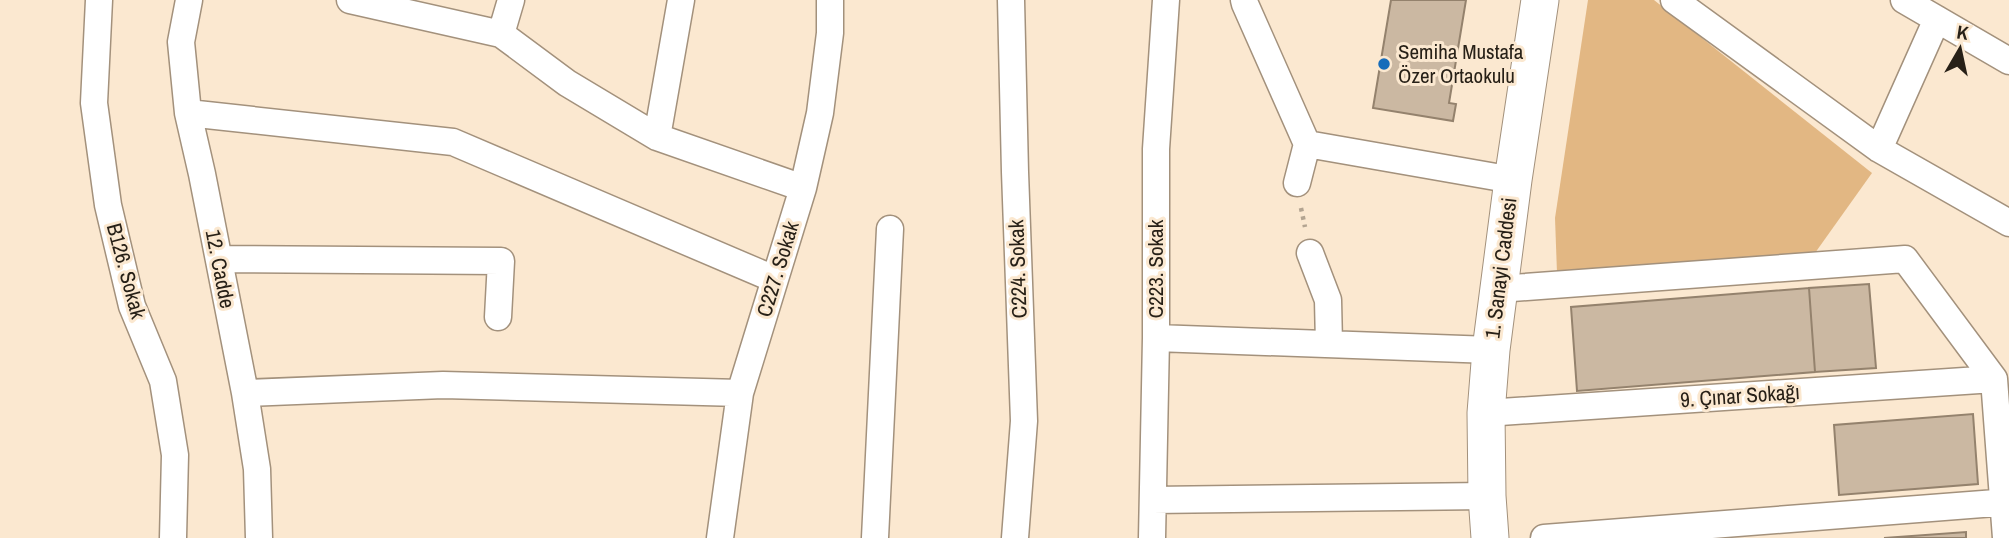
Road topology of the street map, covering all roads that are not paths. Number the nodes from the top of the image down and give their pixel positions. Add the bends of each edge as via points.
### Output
1 (99, 0) edge
2 (189, 0) edge
3 (351, 0) edge
4 (511, 0) edge
5 (681, 0) edge
6 (830, 0) edge
7 (1011, 0) edge
8 (1166, 0) edge
9 (1244, 0) edge
10 (1540, 0) edge
11 (1674, 0) edge
12 (1904, 0) edge
13 (1937, 19) junction
14 (501, 34) junction
15 (2009, 61) edge
16 (188, 113) junction
17 (657, 137) junction
18 (1307, 144) junction
19 (1879, 149) junction
20 (1513, 180) junction
21 (1297, 183) road end
22 (803, 188) junction
23 (2009, 223) edge
24 (890, 229) dead end
25 (1310, 253) road end
26 (219, 260) junction
27 (774, 279) junction
28 (1499, 289) junction
29 (498, 317) dead end
30 (1156, 338) junction
31 (1329, 344) junction
32 (1491, 349) junction
33 (1994, 379) junction
34 (245, 393) junction
35 (740, 393) junction
36 (1486, 413) junction
37 (1487, 496) junction
38 (1153, 500) junction
39 (2006, 502) edge
40 (173, 538) edge
41 (259, 538) edge
42 (720, 538) edge
43 (875, 538) edge
44 (1015, 538) edge
45 (1152, 538) edge
46 (1490, 538) edge
47 (1544, 538) edge
48 (2006, 538) edge

1 - 40 street, B126. Sokak via 94,103 108,205 132,306 163,381 174,455
2 - 16 street, 12. Cadde via 181,42
3 - 14 street
4 - 14 street
5 - 17 street
6 - 22 street, C227. Sokak via 820,113
7 - 44 street, C224. Sokak via 1024,421
8 - 30 street, C223. Sokak via 1156,149
9 - 18 street
10 - 20 street, 1. Sanayi Caddesi
11 - 19 street
12 - 13 street
13 - 15 street
13 - 19 street
14 - 17 street via 567,83
16 - 26 street, 12. Cadde
16 - 27 street via 453,142
17 - 22 street
18 - 20 street
18 - 21 street
19 - 23 street
20 - 28 street, 1. Sanayi Caddesi
22 - 27 street, C227. Sokak
24 - 43 street
25 - 31 street via 1328,300
26 - 29 street via 501,261
26 - 34 street, 12. Cadde
27 - 35 street, C227. Sokak
28 - 32 street, 1. Sanayi Caddesi
28 - 33 street via 1905,259
30 - 31 street
30 - 38 street, C223. Sokak
31 - 32 street
32 - 36 street, 1. Sanayi Caddesi
33 - 36 street, 9. Çınar Sokağı
33 - 39 street
34 - 35 street via 443,385
34 - 41 street, 12. Cadde via 257,469
35 - 42 street, C227. Sokak
36 - 37 street, 1. Sanayi Caddesi
37 - 38 street
37 - 46 street, 1. Sanayi Caddesi
38 - 45 street, C223. Sokak
39 - 47 street
39 - 48 street

